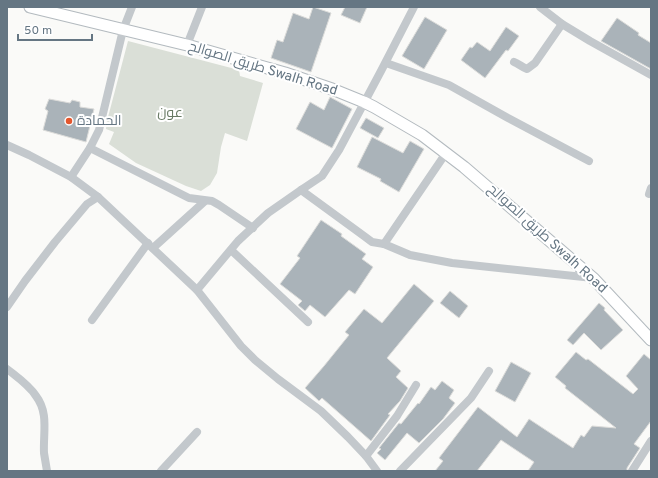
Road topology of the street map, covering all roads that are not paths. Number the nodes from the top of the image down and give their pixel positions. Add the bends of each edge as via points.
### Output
1 (30, 7) edge
2 (132, 7) edge
3 (202, 7) edge
4 (414, 7) edge
5 (540, 7) edge
6 (562, 24) junction
7 (123, 30) junction
8 (187, 45) junction
9 (514, 62) dead end
10 (386, 63) junction
11 (651, 75) edge
12 (364, 102) junction
13 (7, 145) edge
14 (90, 148) junction
15 (446, 153) junction
16 (589, 161) dead end
17 (71, 178) junction
18 (300, 190) junction
19 (98, 197) junction
20 (205, 201) junction
21 (253, 228) junction
22 (384, 244) junction
23 (151, 246) junction
24 (231, 250) junction
25 (594, 279) junction
26 (197, 290) junction
27 (7, 307) edge
28 (92, 320) dead end
29 (308, 322) dead end
30 (651, 340) edge
31 (7, 369) edge
32 (489, 371) dead end
33 (416, 386) dead end
34 (197, 432) dead end
35 (651, 441) edge
36 (366, 456) junction
37 (47, 471) edge
38 (161, 471) edge
39 (377, 471) edge
40 (400, 471) edge
41 (632, 471) edge

1 - 7 street, طريق الصوالح Swalh Road
2 - 7 street
3 - 8 street
4 - 10 street
5 - 6 street
6 - 9 street via 535,63 527,69
6 - 11 street
7 - 8 street, طريق الصوالح Swalh Road
7 - 14 street via 99,130
8 - 12 street, طريق الصوالح Swalh Road via 285,73
10 - 12 street
10 - 16 street via 449,85
12 - 15 street, طريق الصوالح Swalh Road via 422,135
12 - 18 street via 322,176
13 - 17 street
14 - 17 street
14 - 20 street via 189,198
15 - 22 street
15 - 25 street, طريق الصوالح Swalh Road
17 - 19 street
18 - 21 street via 268,213
18 - 22 street via 372,242
19 - 23 street
19 - 27 street via 87,204 55,242
20 - 21 street via 212,201
20 - 23 street
21 - 24 street
22 - 25 street via 410,255 452,263
23 - 26 street
23 - 28 street
24 - 26 street
24 - 29 street
25 - 30 street, طريق الصوالح Swalh Road
26 - 36 street via 250,356 321,411
31 - 37 street via 28,386 43,408
32 - 40 street via 471,398
33 - 36 street
34 - 38 street
35 - 41 street
36 - 39 street

